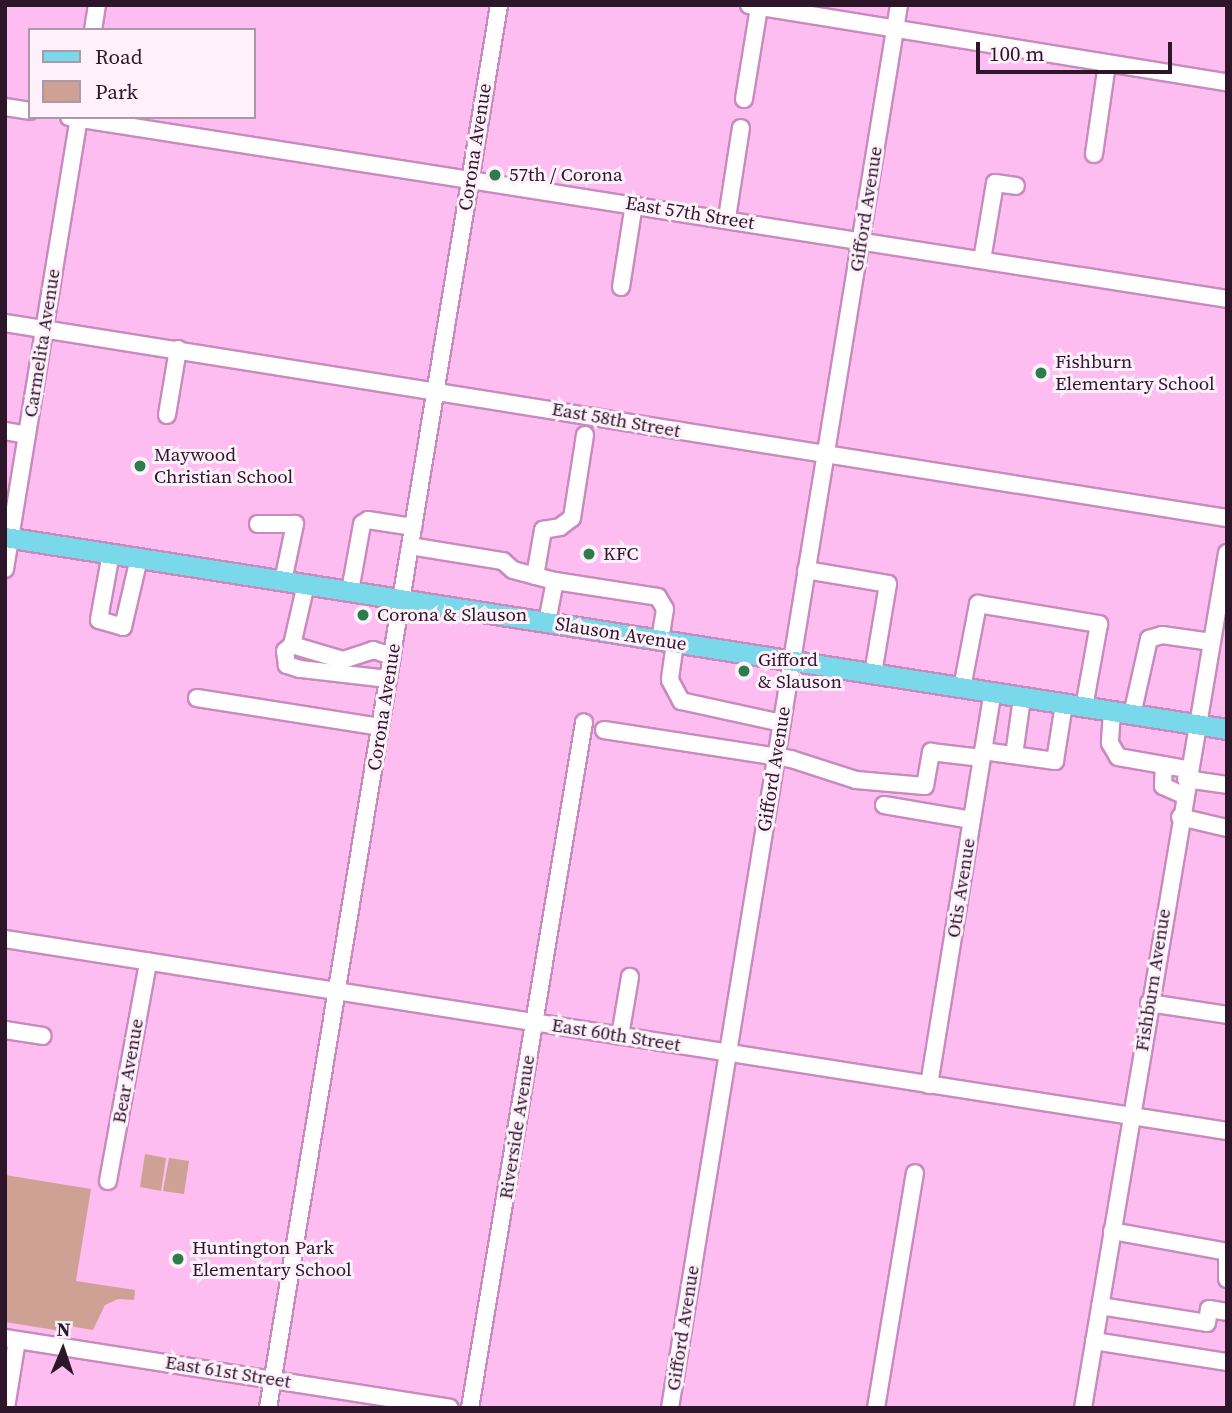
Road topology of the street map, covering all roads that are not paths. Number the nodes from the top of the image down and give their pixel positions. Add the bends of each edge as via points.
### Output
1 (97, 5) edge
2 (499, 5) edge
3 (899, 5) edge
4 (754, 6) edge
5 (93, 28) edge
6 (895, 31) junction
7 (1107, 64) junction
8 (1227, 82) edge
9 (744, 99) dead end
10 (5, 107) edge
11 (28, 111) edge
12 (76, 119) edge
13 (82, 119) edge
14 (741, 128) dead end
15 (1094, 154) dead end
16 (470, 179) junction
17 (1016, 186) dead end
18 (634, 204) junction
19 (727, 218) junction
20 (860, 241) junction
21 (982, 260) junction
22 (621, 287) dead end
23 (1227, 299) edge
24 (5, 323) edge
25 (44, 328) junction
26 (178, 349) junction
27 (436, 389) junction
28 (167, 415) dead end
29 (5, 431) edge
30 (27, 435) junction
31 (585, 435) dead end
32 (825, 455) junction
33 (1227, 517) edge
34 (258, 524) dead end
35 (414, 527) junction
36 (8, 537) edge
37 (410, 547) junction
38 (1227, 552) edge
39 (111, 554) junction
40 (139, 558) junction
41 (5, 569) edge
42 (806, 570) junction
43 (535, 576) junction
44 (283, 581) junction
45 (555, 581) junction
46 (306, 584) junction
47 (350, 591) junction
48 (401, 599) junction
49 (547, 622) junction
50 (668, 641) junction
51 (292, 645) junction
52 (1217, 648) edge
53 (392, 656) junction
54 (792, 661) junction
55 (873, 674) junction
56 (388, 679) junction
57 (962, 688) junction
58 (993, 692) junction
59 (197, 698) dead end
60 (1022, 698) junction
61 (1064, 704) junction
62 (1084, 707) junction
63 (1122, 713) junction
64 (584, 722) dead end
65 (782, 723) junction
66 (1195, 723) junction
67 (380, 727) junction
68 (1227, 729) edge
69 (604, 730) dead end
70 (983, 755) junction
71 (1014, 755) junction
72 (776, 756) junction
73 (1164, 765) junction
74 (1186, 781) junction
75 (1227, 785) edge
76 (884, 805) dead end
77 (1180, 817) junction
78 (972, 820) junction
79 (1227, 828) edge
80 (5, 939) edge
81 (148, 961) junction
82 (629, 977) dead end
83 (337, 991) junction
84 (1149, 1003) junction
85 (1227, 1015) edge
86 (534, 1022) junction
87 (5, 1030) edge
88 (43, 1036) dead end
89 (620, 1036) junction
90 (728, 1053) junction
91 (929, 1084) junction
92 (1131, 1116) junction
93 (1227, 1132) edge
94 (915, 1173) dead end
95 (108, 1181) dead end
96 (1112, 1231) junction
97 (1227, 1253) edge
98 (1227, 1279) edge
99 (1100, 1306) junction
100 (1227, 1312) edge
101 (11, 1339) edge
102 (1094, 1341) junction
103 (1227, 1362) edge
104 (273, 1379) junction
105 (6, 1408) edge
106 (268, 1408) edge
107 (450, 1408) edge
108 (470, 1408) edge
109 (670, 1408) edge
110 (876, 1408) edge
111 (1083, 1408) edge

1 - 5 street
2 - 16 street, Corona Avenue
3 - 6 street, Gifford Avenue
4 - 6 street
4 - 9 street
6 - 7 street
6 - 20 street, Gifford Avenue
7 - 8 street
7 - 15 street
10 - 11 street
12 - 25 street, Carmelita Avenue
13 - 16 street, East 57th Street
14 - 19 street
16 - 18 street, East 57th Street
16 - 27 street, Corona Avenue
17 - 21 street via 995,183
18 - 19 street, East 57th Street
18 - 22 street
19 - 20 street, East 57th Street
20 - 21 street, East 57th Street
20 - 32 street, Gifford Avenue
21 - 23 street, East 57th Street
24 - 25 street, East 58th Street
25 - 26 street, East 58th Street
25 - 30 street, Carmelita Avenue
26 - 27 street, East 58th Street
26 - 28 street
27 - 32 street, East 58th Street
27 - 35 street, Corona Avenue
29 - 30 street
30 - 36 street, Carmelita Avenue
31 - 43 street via 572,518 560,527 543,530
32 - 33 street, East 58th Street
32 - 42 street, Gifford Avenue
34 - 44 street via 295,524
35 - 37 street, Corona Avenue
35 - 47 street via 368,520 362,524
36 - 39 main road, Slauson Avenue
36 - 41 street, Carmelita Avenue
37 - 43 street via 503,562
37 - 48 street, Corona Avenue
38 - 52 street, Fishburn Avenue
39 - 40 main road, Slauson Avenue
39 - 40 street via 99,620 123,627
40 - 44 main road, Slauson Avenue
42 - 54 street, Gifford Avenue
42 - 55 street via 888,584
43 - 45 street
44 - 46 main road, Slauson Avenue
45 - 49 street
45 - 50 street via 658,597 665,609
46 - 47 main road, Slauson Avenue
46 - 51 street
47 - 48 main road, Slauson Avenue
48 - 49 main road, Slauson Avenue
48 - 53 street, Corona Avenue
49 - 50 main road, Slauson Avenue
50 - 54 main road, Slauson Avenue
50 - 65 street via 670,680 681,701
51 - 53 street via 343,660 373,650
51 - 56 street via 285,651 287,665
52 - 63 street via 1162,635 1149,639
52 - 66 street, Fishburn Avenue
53 - 56 street, Corona Avenue
54 - 55 main road, Slauson Avenue
54 - 65 street, Gifford Avenue
55 - 57 main road, Slauson Avenue
56 - 67 street, Corona Avenue
57 - 58 main road, Slauson Avenue
57 - 62 street via 978,604 1099,624
58 - 60 main road, Slauson Avenue
58 - 70 street, Otis Avenue
59 - 67 street
60 - 61 main road, Slauson Avenue
60 - 71 street
61 - 62 main road, Slauson Avenue
61 - 71 street via 1055,761
62 - 63 main road, Slauson Avenue
63 - 66 main road, Slauson Avenue
63 - 73 street via 1110,743 1118,757
64 - 86 street, Riverside Avenue
65 - 72 street, Gifford Avenue
66 - 68 main road, Slauson Avenue
66 - 74 street, Fishburn Avenue
67 - 83 street, Corona Avenue
69 - 72 street
70 - 71 street
70 - 72 street via 931,751 925,786 856,780
70 - 78 street, Otis Avenue
72 - 90 street, Gifford Avenue
73 - 74 street
73 - 74 street via 1163,786
74 - 75 street
74 - 77 street, Fishburn Avenue
76 - 78 street
77 - 79 street
77 - 84 street, Fishburn Avenue
78 - 91 street, Otis Avenue
80 - 81 street, East 60th Street
81 - 83 street, East 60th Street
81 - 95 street, Bear Avenue
82 - 89 street
83 - 86 street, East 60th Street
83 - 104 street, Corona Avenue
84 - 85 street
84 - 92 street, Fishburn Avenue
86 - 89 street, East 60th Street
86 - 108 street, Riverside Avenue
87 - 88 street
89 - 90 street, East 60th Street
90 - 91 street, East 60th Street
90 - 109 street, Gifford Avenue
91 - 92 street, East 60th Street
92 - 93 street, East 60th Street
92 - 96 street, Fishburn Avenue
94 - 110 street
96 - 97 street
96 - 99 street, Fishburn Avenue
97 - 98 street
99 - 100 street via 1207,1323 1209,1309
99 - 102 street, Fishburn Avenue
101 - 104 street, East 61st Street
101 - 105 street
102 - 103 street
102 - 111 street, Fishburn Avenue
104 - 106 street, Corona Avenue
104 - 107 street, East 61st Street

